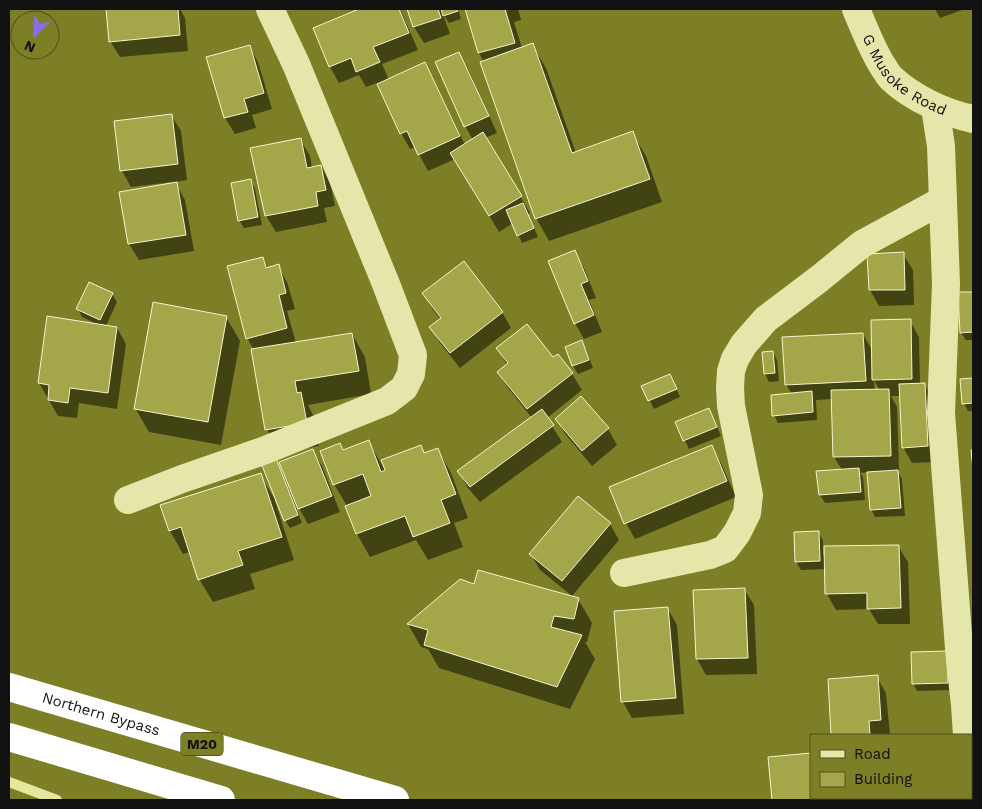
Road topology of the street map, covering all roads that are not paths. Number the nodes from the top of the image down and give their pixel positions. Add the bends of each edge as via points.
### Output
1 (270, 9) edge
2 (856, 9) edge
3 (936, 107) junction
4 (973, 118) edge
5 (943, 200) junction
6 (128, 500) dead end
7 (624, 573) dead end
8 (9, 687) edge
9 (967, 734) edge
10 (9, 737) edge
11 (221, 800) edge
12 (395, 800) edge

1 - 6 street via 296,64 386,284 413,355 411,374 404,388 387,401
2 - 3 street, G Musoke Road via 873,50 890,77 913,95
3 - 4 street, G Musoke Road
3 - 5 street
5 - 7 street via 862,244 766,320 744,344 731,370 730,387 749,495 747,513 725,549
5 - 9 street via 946,284 942,413
8 - 12 highway, Northern Bypass / M20
10 - 11 highway

